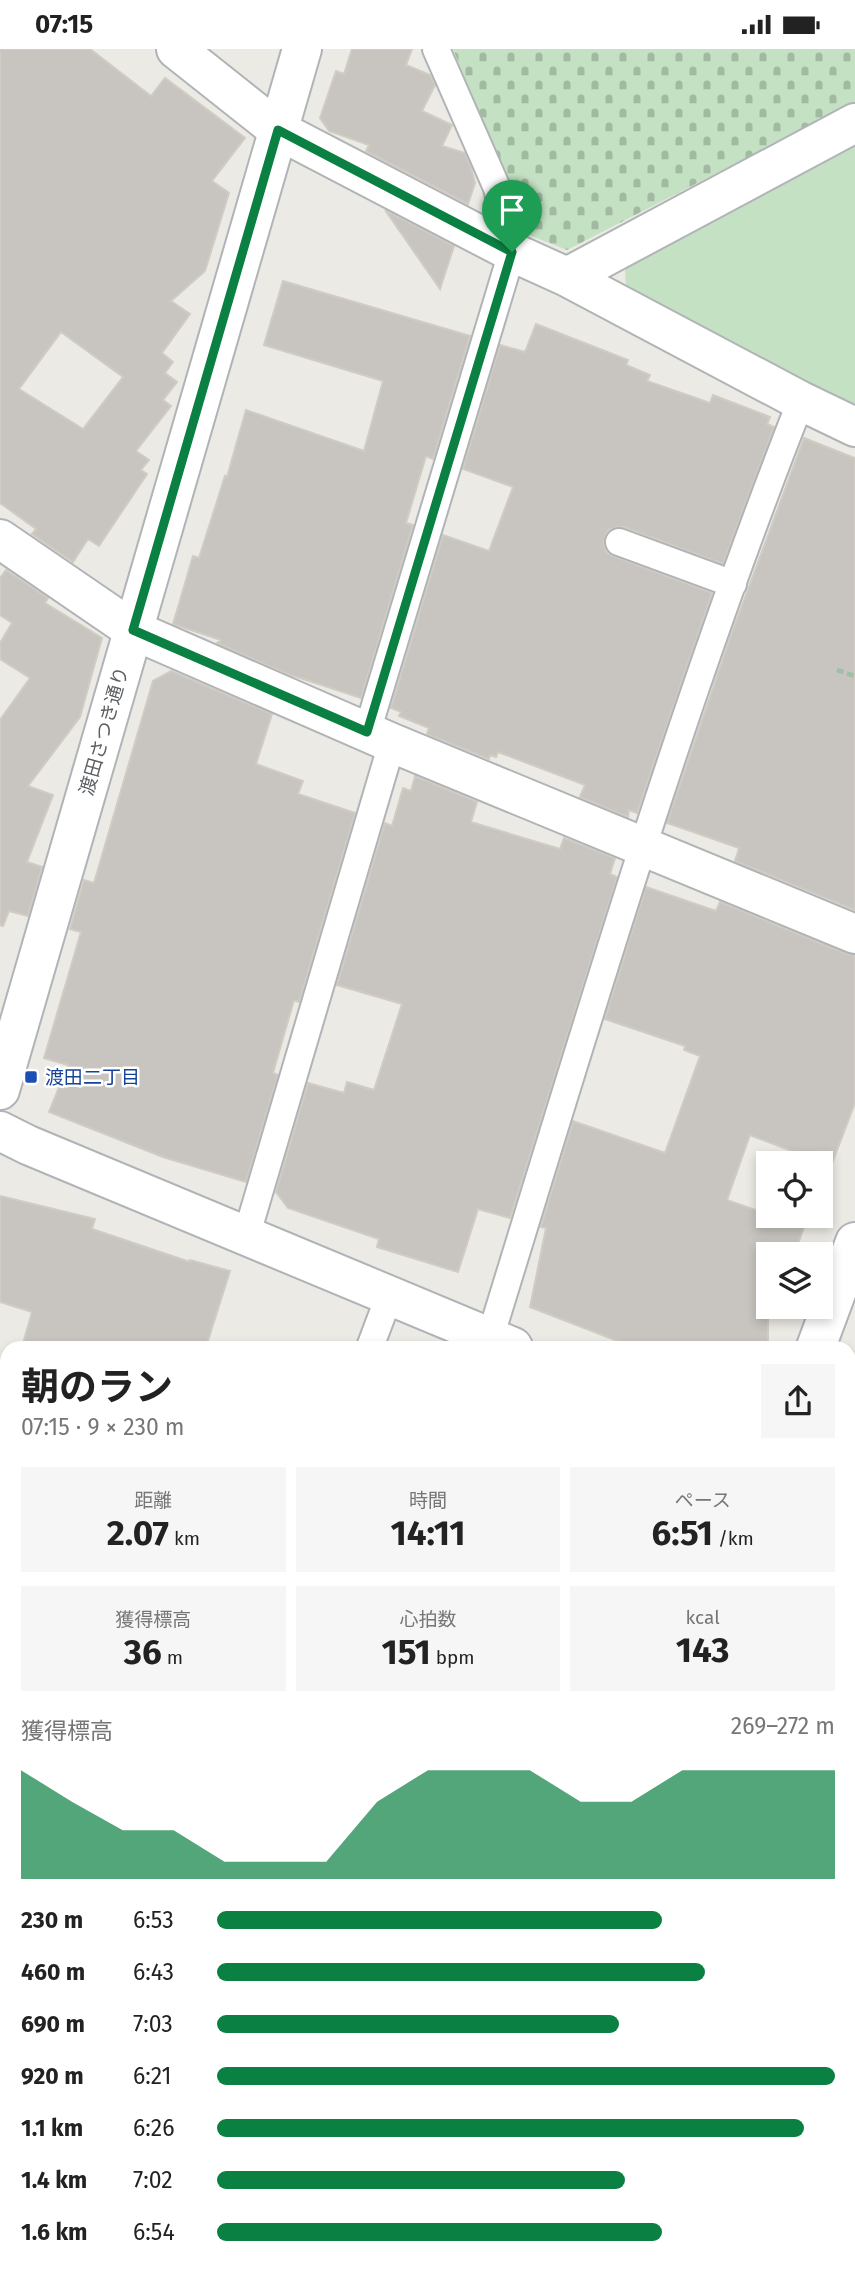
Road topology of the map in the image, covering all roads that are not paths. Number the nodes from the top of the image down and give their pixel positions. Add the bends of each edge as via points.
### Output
1 (176, 49) edge
2 (302, 49) edge
3 (436, 49) edge
4 (855, 124) edge
5 (278, 130) junction
6 (512, 252) junction
7 (567, 277) junction
8 (801, 401) junction
9 (855, 427) edge
10 (0, 539) edge
11 (619, 542) dead end
12 (733, 584) junction
13 (133, 630) junction
14 (380, 738) junction
15 (642, 846) junction
16 (855, 934) edge
17 (0, 1090) edge
18 (0, 1132) edge
19 (246, 1237) junction
20 (855, 1242) edge
21 (390, 1294) junction
22 (372, 1341) edge
23 (497, 1341) edge
24 (503, 1341) edge
25 (818, 1341) edge

1 - 5 street
2 - 5 street, 渡田さつき通り
3 - 6 lane via 497,188
4 - 7 street
5 - 6 street
5 - 13 street, 渡田さつき通り
6 - 7 street
6 - 14 lane
7 - 8 street
8 - 9 street
8 - 12 lane
10 - 13 street
11 - 12 lane
12 - 15 lane
13 - 14 street
13 - 17 street, 渡田さつき通り
14 - 15 street
14 - 19 lane
15 - 16 street
15 - 24 lane
18 - 19 street
19 - 21 street
20 - 25 street
21 - 22 lane
21 - 23 street

